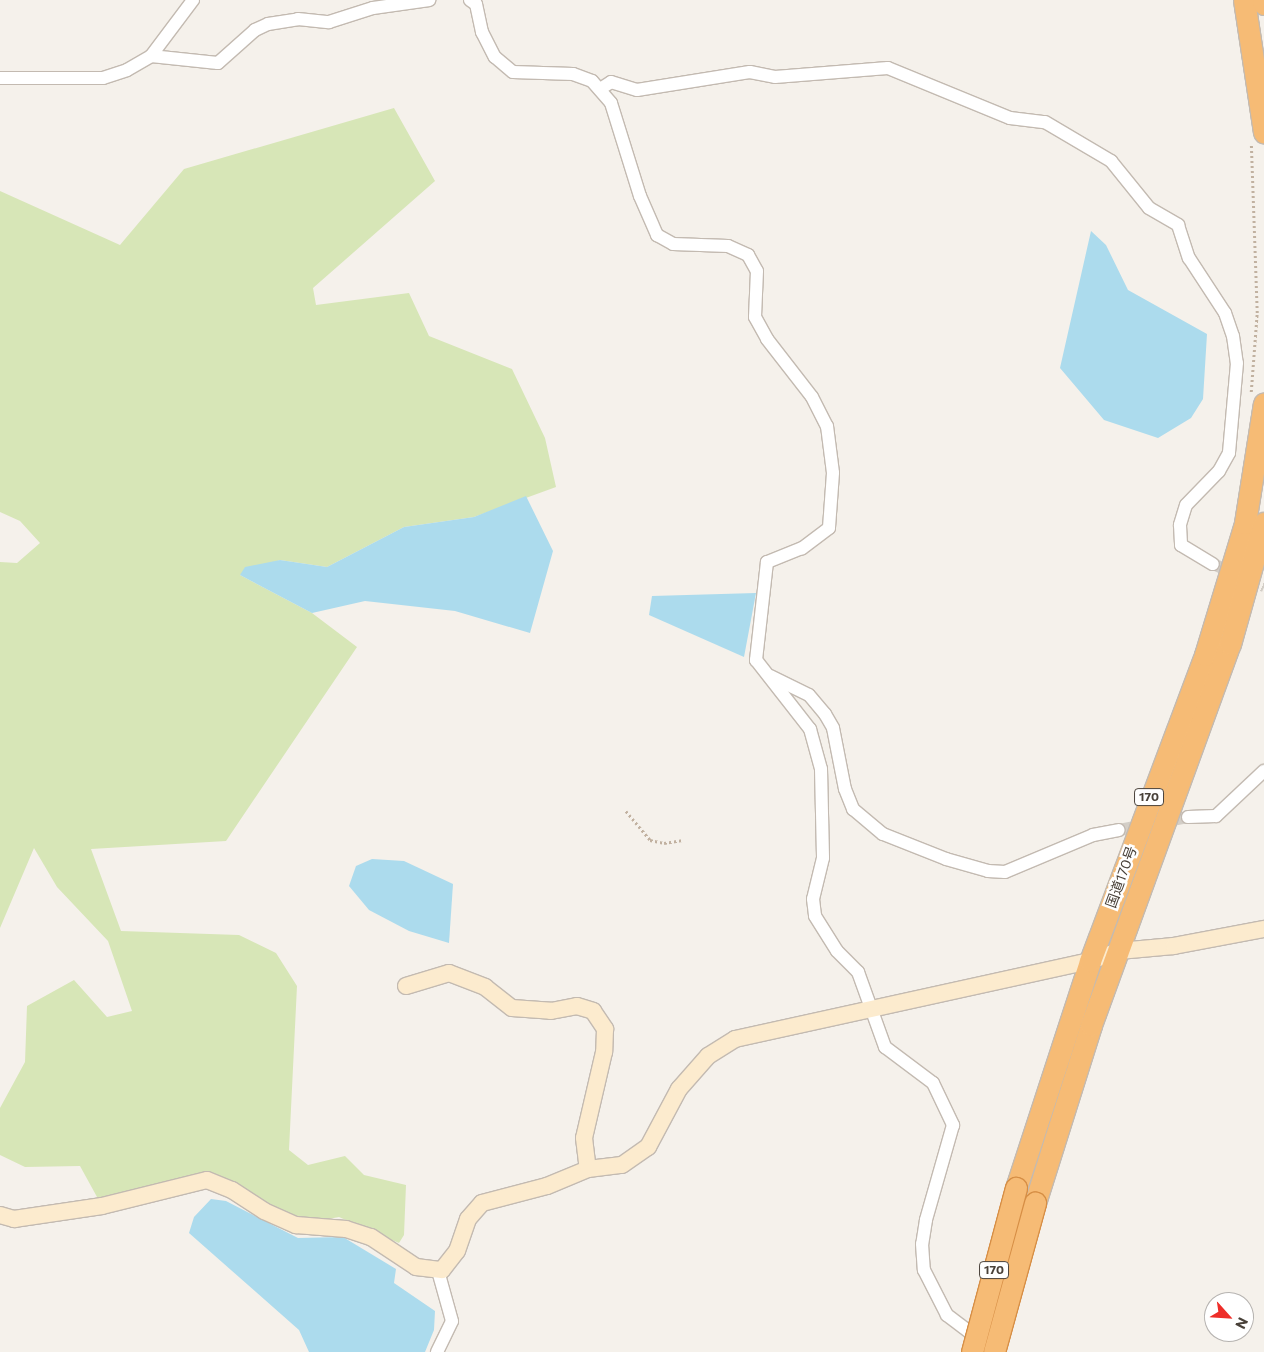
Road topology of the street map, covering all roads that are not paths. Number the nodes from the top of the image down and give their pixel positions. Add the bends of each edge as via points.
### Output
1 (193, 0) edge
2 (428, 0) edge
3 (470, 0) edge
4 (1244, 0) edge
5 (1263, 0) edge
6 (1264, 4) edge
7 (151, 56) junction
8 (0, 78) edge
9 (600, 89) junction
10 (1257, 134) edge
11 (1257, 401) edge
12 (1264, 522) edge
13 (1213, 564) tunnel mouth
14 (768, 675) junction
15 (1264, 771) edge
16 (1188, 817) tunnel mouth
17 (1118, 830) tunnel mouth
18 (1264, 929) edge
19 (1119, 951) junction
20 (1090, 961) junction
21 (406, 986) dead end
22 (870, 1010) junction
23 (588, 1169) junction
24 (0, 1216) edge
25 (442, 1270) junction
26 (437, 1352) edge
27 (972, 1352) edge
28 (994, 1352) edge
29 (1004, 1352) edge

1 - 7 street
2 - 7 street via 373,8 330,22 298,20 268,24 255,30 218,63
3 - 9 street via 476,4 482,32 495,57 514,72 574,74 592,81
4 - 10 highway via 1256,65
5 - 6 highway
7 - 8 street via 104,78
9 - 13 street via 611,82 638,90 750,72 775,77 888,68 1010,118 1045,122 1111,161 1149,208 1178,225 1189,258 1225,312 1233,336 1237,363 1229,453 1219,471 1186,505 1180,525 1181,545
9 - 14 street via 611,102 640,196 657,235 673,244 728,246 748,255 757,271 756,317 767,339 812,397 827,426 833,473 829,528 802,548 768,562 756,660
11 - 20 highway, 国道170号 / 170 via 1245,523 1206,655
12 - 19 highway, 国道170号 / 170 via 1230,644
14 - 17 street via 809,695 825,714 833,728 845,789 853,809 883,834 946,859 988,871 1004,872 1093,836
14 - 22 street via 810,729 821,769 823,858 813,898 815,916 837,951 858,972
15 - 16 street via 1216,816
18 - 19 street via 1174,946
19 - 20 street
19 - 28 highway, 国道170号 / 170, bridge via 1091,1024 1035,1203
20 - 22 street
20 - 27 highway, 国道170号 / 170, bridge via 1016,1188
21 - 23 street via 449,973 485,987 512,1008 551,1010 576,1006 593,1011 605,1029 584,1138
22 - 23 street via 735,1039 708,1056 678,1089 648,1147 622,1165
22 - 29 street via 885,1046 933,1083 953,1125 922,1244 930,1284 947,1315 960,1327
23 - 25 street via 547,1186 482,1203 468,1219 457,1251
24 - 25 street via 14,1219 102,1206 206,1180 232,1190 264,1211 296,1225 346,1229 371,1237 416,1267
25 - 26 street via 438,1271 452,1321

